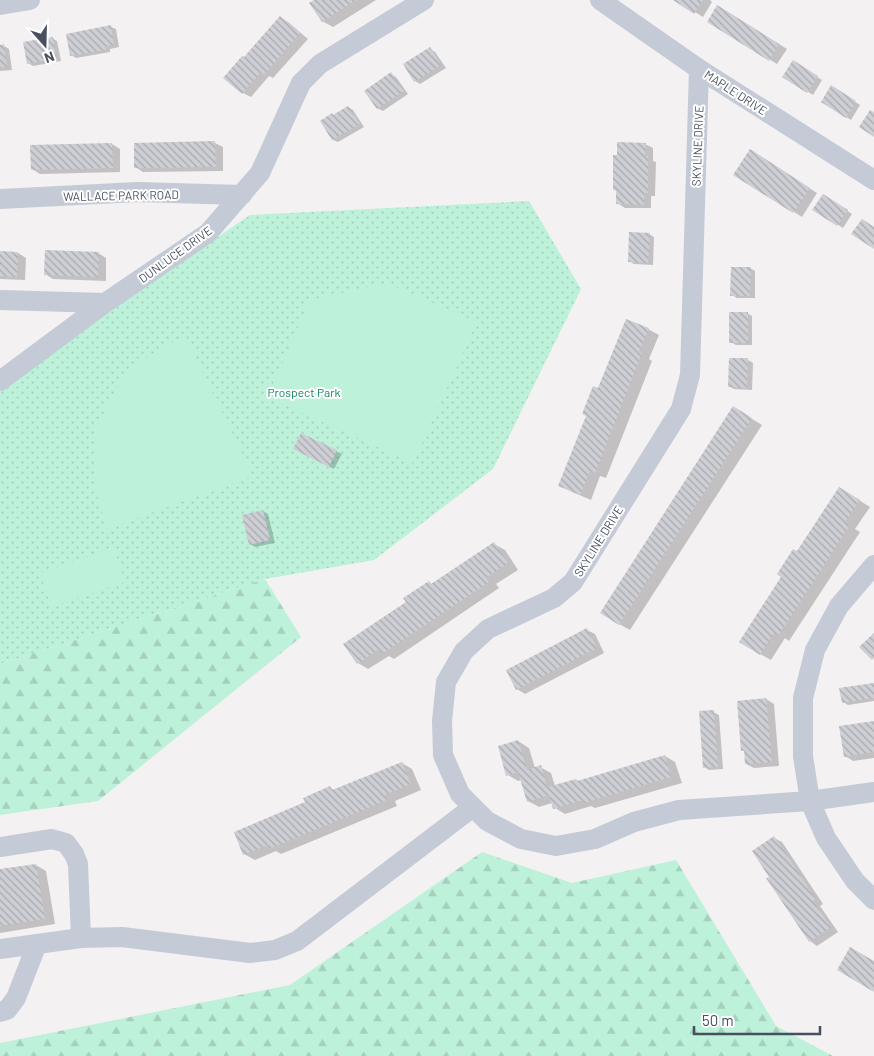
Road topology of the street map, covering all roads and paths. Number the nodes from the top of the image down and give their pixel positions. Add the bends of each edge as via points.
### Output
1 (30, 0) edge
2 (424, 0) edge
3 (600, 0) edge
4 (0, 5) edge
5 (699, 68) junction
6 (874, 180) edge
7 (242, 195) junction
8 (0, 199) edge
9 (0, 300) edge
10 (105, 303) junction
11 (0, 381) edge
12 (874, 565) edge
13 (874, 792) edge
14 (810, 801) junction
15 (473, 807) junction
16 (0, 848) edge
17 (874, 900) edge
18 (81, 938) junction
19 (37, 944) junction
20 (0, 949) edge
21 (0, 1012) edge

1 - 4 street
2 - 7 street, DUNLUCE DRIVE via 320,64 301,83 260,173
3 - 5 street, MAPLE DRIVE
5 - 6 street, MAPLE DRIVE
5 - 15 street, SKYLINE DRIVE via 690,375 682,409 572,582 554,598 488,630 464,651 446,682 443,754 460,794
7 - 8 street, WALLACE PARK ROAD via 137,192
7 - 10 street, DUNLUCE DRIVE via 208,233
9 - 10 street
10 - 11 street, DUNLUCE DRIVE
12 - 14 street via 839,606 815,650 803,698 803,756
13 - 14 street, SKYLINE DRIVE
14 - 15 street, SKYLINE DRIVE via 680,810 634,822 595,839 556,846 522,839 487,821
14 - 17 street via 826,838 855,881
15 - 18 street via 298,941 276,950 250,952 122,937
16 - 18 street via 52,839 66,843 78,864
18 - 19 street
19 - 20 street
19 - 21 street via 16,998 7,1010

